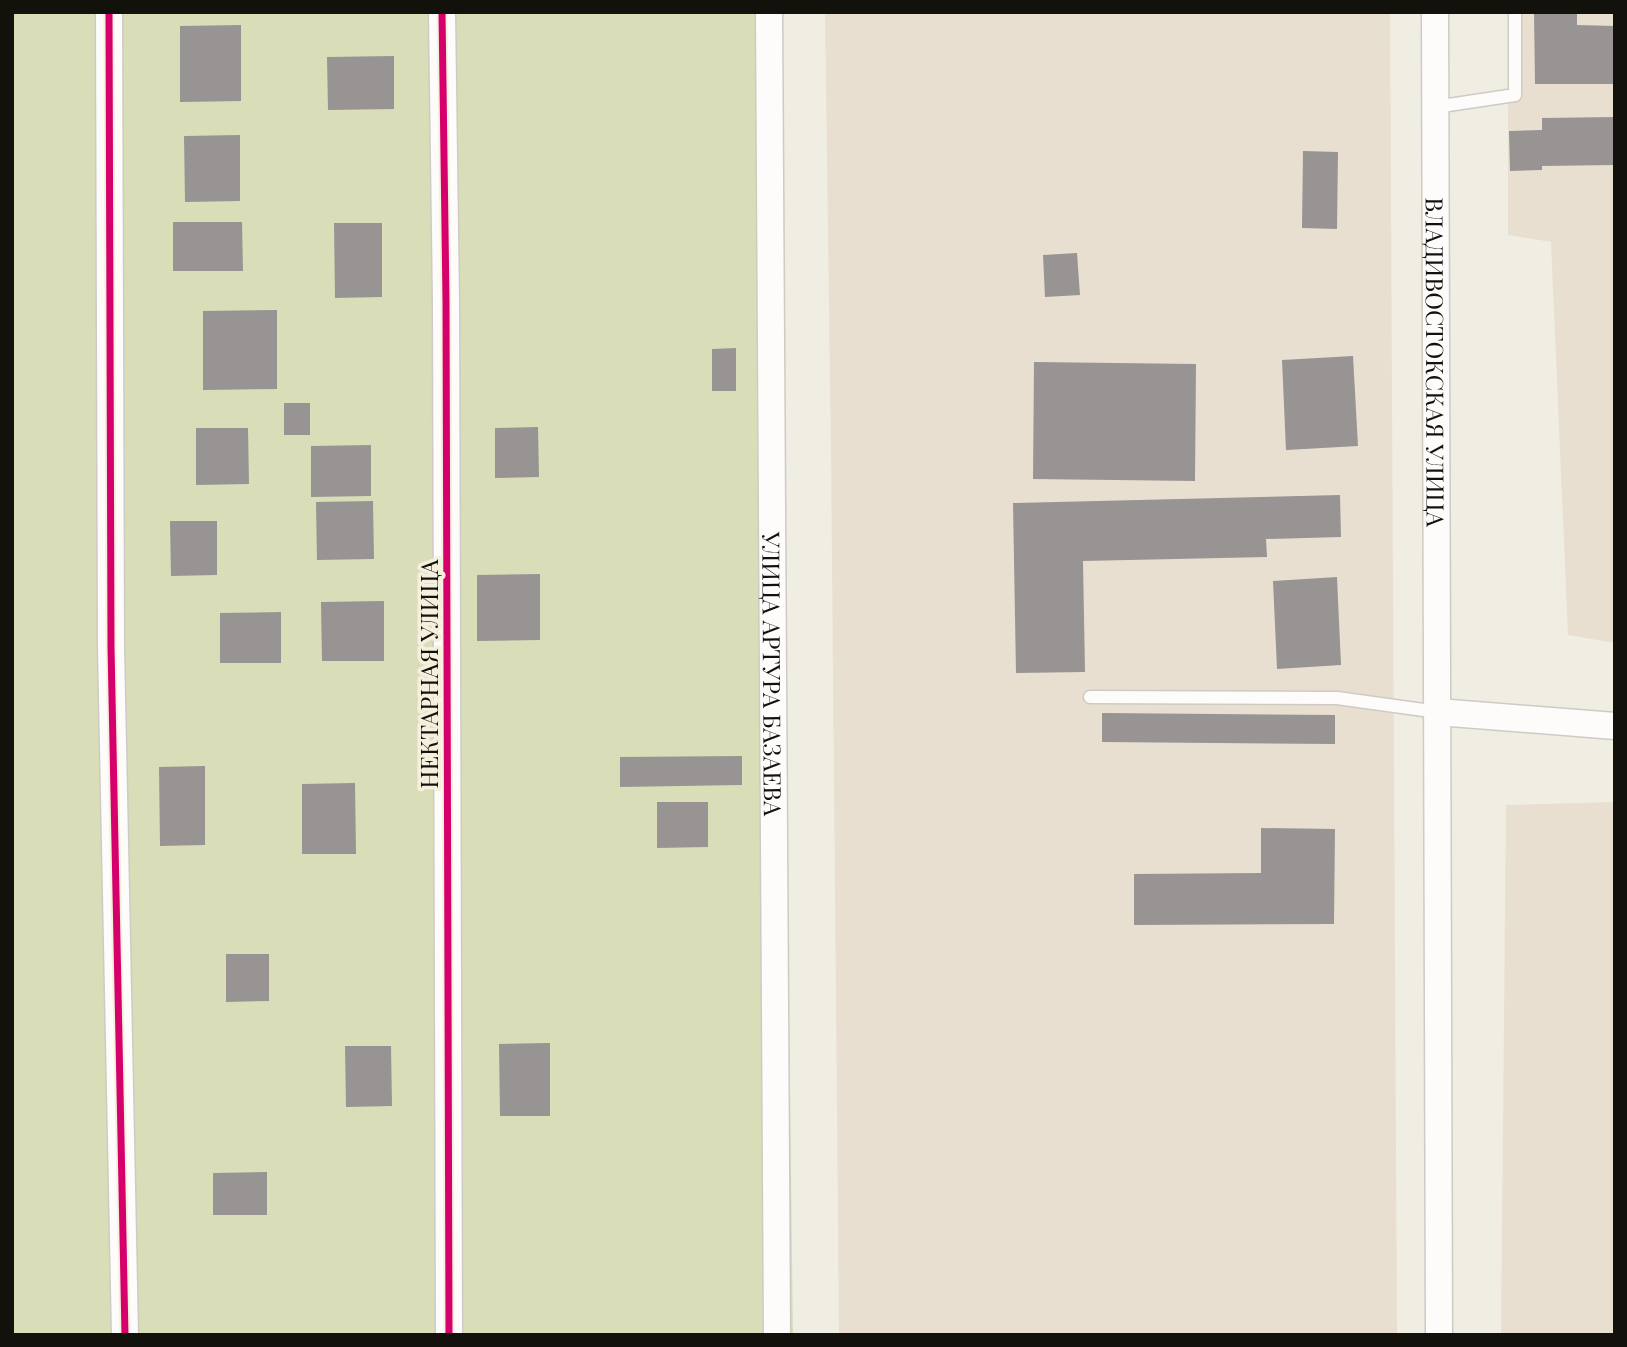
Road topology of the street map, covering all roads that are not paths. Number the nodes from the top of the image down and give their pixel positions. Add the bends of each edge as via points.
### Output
1 (109, 12) edge
2 (442, 12) edge
3 (769, 12) edge
4 (1435, 12) edge
5 (1515, 12) edge
6 (1435, 107) junction
7 (1090, 697) dead end
8 (1438, 712) junction
9 (1615, 726) edge
10 (125, 1335) edge
11 (449, 1335) edge
12 (777, 1335) edge
13 (1439, 1335) edge

1 - 10 street via 111,634
2 - 11 street, НЕКТАРНАЯ УЛИЦА
3 - 12 street, УЛИЦА АРТУРА БАЗАЕВА
4 - 6 street, ВЛАДИВОСТОКСКАЯ УЛИЦА
5 - 6 lane via 1515,95
6 - 8 street, ВЛАДИВОСТОКСКАЯ УЛИЦА
7 - 8 lane via 1338,698
8 - 9 street
8 - 13 street, ВЛАДИВОСТОКСКАЯ УЛИЦА

